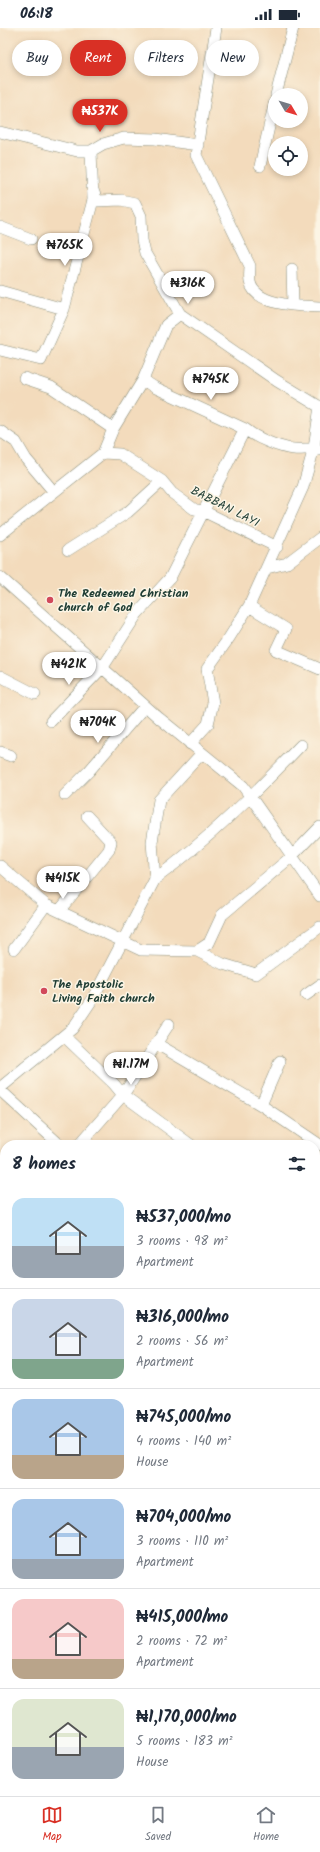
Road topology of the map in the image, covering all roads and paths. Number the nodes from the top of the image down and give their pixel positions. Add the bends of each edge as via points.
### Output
1 (216, 28) edge
2 (293, 28) edge
3 (278, 88) edge
4 (269, 128) edge
5 (0, 132) edge
6 (198, 145) junction
7 (91, 151) junction
8 (260, 166) dead end
9 (92, 187) junction
10 (0, 227) edge
11 (31, 239) dead end
12 (292, 269) dead end
13 (0, 292) edge
14 (293, 305) junction
15 (320, 307) edge
16 (64, 309) junction
17 (180, 314) junction
18 (0, 350) edge
19 (24, 378) dead end
20 (143, 380) junction
21 (320, 407) edge
22 (113, 429) junction
23 (245, 429) junction
24 (0, 431) edge
25 (317, 449) edge
26 (103, 453) junction
27 (162, 481) junction
28 (54, 492) junction
29 (203, 511) junction
30 (0, 535) edge
31 (320, 538) edge
32 (277, 547) junction
33 (68, 550) dead end
34 (267, 568) junction
35 (0, 577) edge
36 (249, 606) junction
37 (104, 668) junction
38 (320, 669) edge
39 (0, 676) edge
40 (34, 694) dead end
41 (145, 706) junction
42 (51, 720) dead end
43 (190, 744) junction
44 (301, 745) dead end
45 (0, 752) edge
46 (202, 753) junction
47 (11, 756) dead end
48 (65, 795) dead end
49 (251, 797) junction
50 (87, 816) dead end
51 (320, 827) edge
52 (291, 857) junction
53 (0, 866) edge
54 (155, 879) junction
55 (320, 896) edge
56 (46, 904) junction
57 (59, 911) junction
58 (320, 927) edge
59 (123, 942) junction
60 (14, 948) dead end
61 (197, 951) junction
62 (320, 985) edge
63 (306, 995) dead end
64 (169, 1024) dead end
65 (64, 1036) junction
66 (157, 1044) junction
67 (280, 1061) dead end
68 (0, 1089) edge
69 (122, 1095) junction
70 (261, 1105) junction
71 (55, 1140) edge
72 (83, 1140) edge
73 (184, 1140) edge
74 (314, 1140) edge

1 - 6 street
2 - 3 street
4 - 8 street
5 - 7 street via 77,151
6 - 7 street via 124,138 103,144
6 - 14 street via 196,155 250,266 250,283 261,298
7 - 9 street
9 - 16 street via 93,200
9 - 17 street via 97,201 121,200 135,203 140,216 145,253
10 - 11 street
12 - 14 street
13 - 16 street
14 - 15 street
16 - 18 street via 42,360
17 - 20 street via 166,325
17 - 21 street via 277,381
19 - 22 street via 51,387
20 - 22 street
20 - 23 street
21 - 25 street
22 - 26 street
23 - 25 street via 255,437 293,449
23 - 29 street
24 - 28 street via 16,442
25 - 32 street
26 - 27 street, BABBAN LAYI via 120,454
26 - 28 street
27 - 29 street, BABBAN LAYI via 172,493 194,509
27 - 33 street via 128,512
28 - 30 street
29 - 32 street, BABBAN LAYI
29 - 37 street via 170,578 137,614
31 - 34 street via 287,564
32 - 34 street
34 - 36 street
35 - 37 street
36 - 38 street via 286,629 276,650
36 - 43 street via 207,669 213,703 208,724
37 - 41 street
37 - 42 street
39 - 40 street
41 - 43 street
41 - 48 street
43 - 46 street
44 - 49 street
45 - 47 street
46 - 49 street via 243,786
46 - 54 street via 159,800 152,842
49 - 52 street
49 - 54 street via 176,864
50 - 57 street via 111,842 109,850
51 - 52 street
52 - 55 street
52 - 61 street via 222,915 209,943
53 - 56 street
54 - 59 street
56 - 57 street
56 - 60 street
57 - 59 street
58 - 61 street via 256,974 223,964
59 - 61 street via 141,950
59 - 65 street via 92,1000 73,1028
62 - 63 street
64 - 66 street
65 - 68 street
65 - 69 street via 114,1084
66 - 69 street
66 - 70 street
67 - 70 street
68 - 71 street
69 - 72 street
69 - 73 street
70 - 74 street

